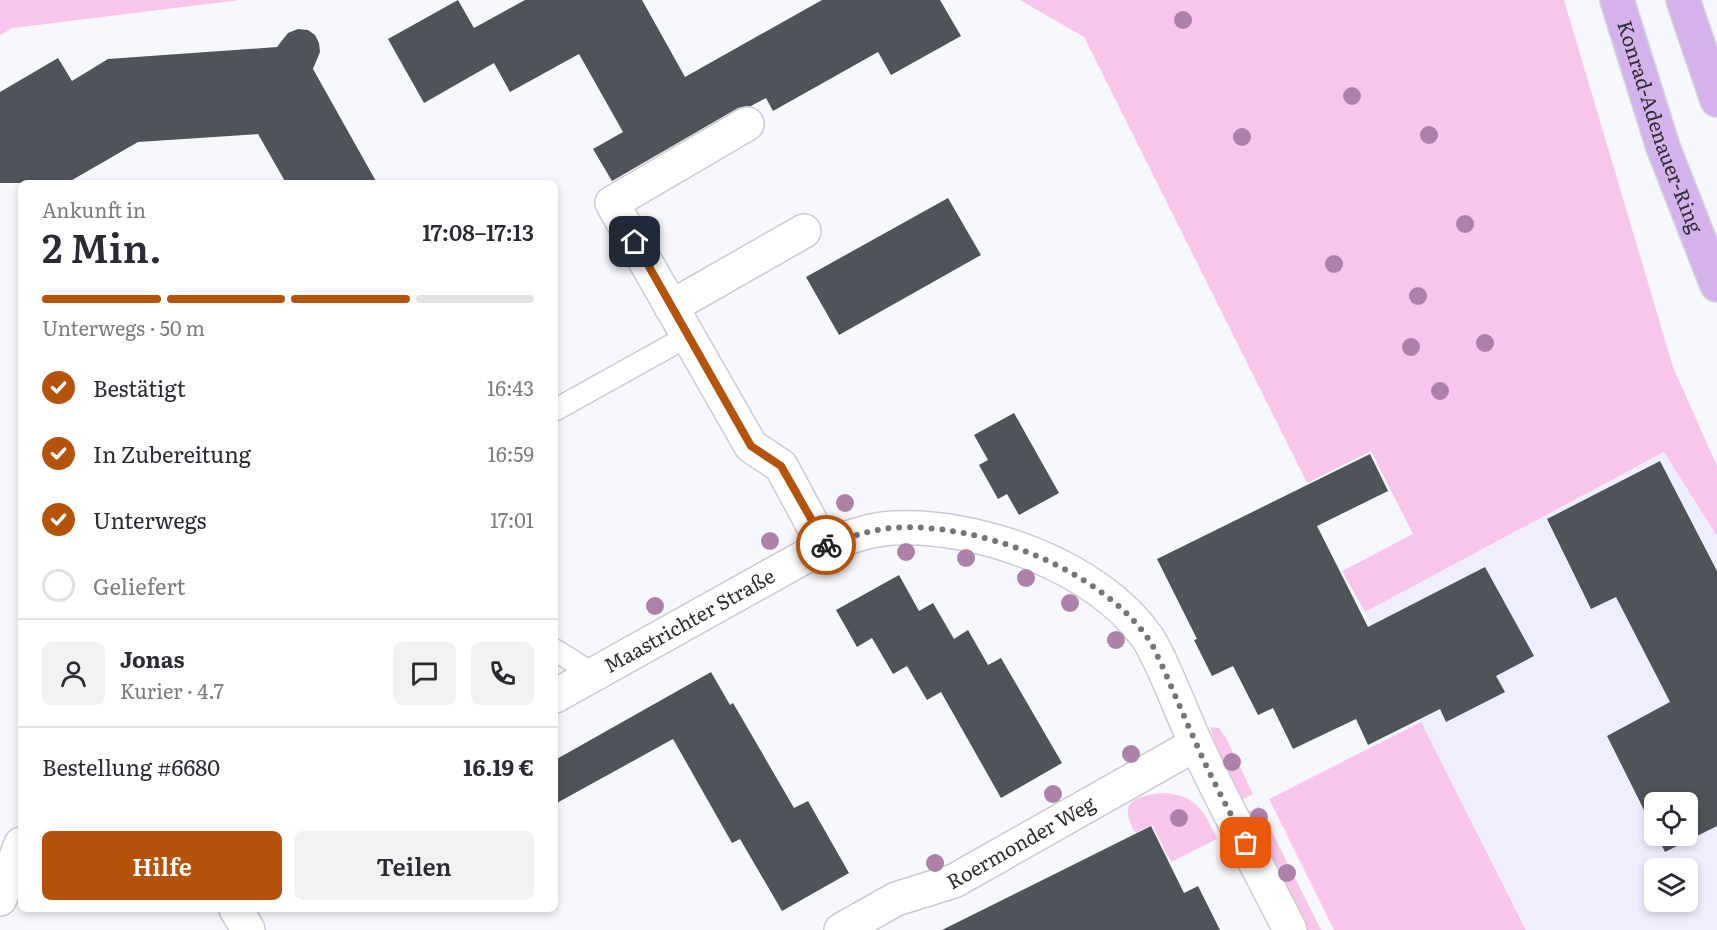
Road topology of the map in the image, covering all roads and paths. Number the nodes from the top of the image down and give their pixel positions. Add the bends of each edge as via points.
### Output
1 (1617, 0) edge
2 (1683, 0) edge
3 (1717, 100) edge
4 (747, 124) dead end
5 (804, 231) dead end
6 (1717, 285) edge
7 (671, 307) junction
8 (688, 336) junction
9 (558, 408) edge
10 (824, 546) junction
11 (558, 653) edge
12 (593, 674) junction
13 (558, 694) edge
14 (1196, 744) junction
15 (0, 826) edge
16 (18, 830) edge
17 (18, 852) edge
18 (0, 899) edge
19 (238, 912) edge
20 (248, 930) edge
21 (841, 930) edge
22 (1290, 930) edge

1 - 6 main road, Konrad-Adenauer-Ring via 1663,147
2 - 3 main road
4 - 7 street via 612,203
5 - 7 street
7 - 8 street
8 - 9 lane
8 - 10 street via 751,446 781,466
10 - 12 street, Maastrichter Straße
10 - 14 street, Maastrichter Straße via 859,533 929,528 972,534 1053,564 1094,587 1126,613 1148,638
11 - 12 lane
12 - 13 street, Maastrichter Straße
14 - 21 street, Roermonder Weg via 954,881 896,899
14 - 22 street, Maastrichter Straße
15 - 16 street
17 - 18 street
19 - 20 street

